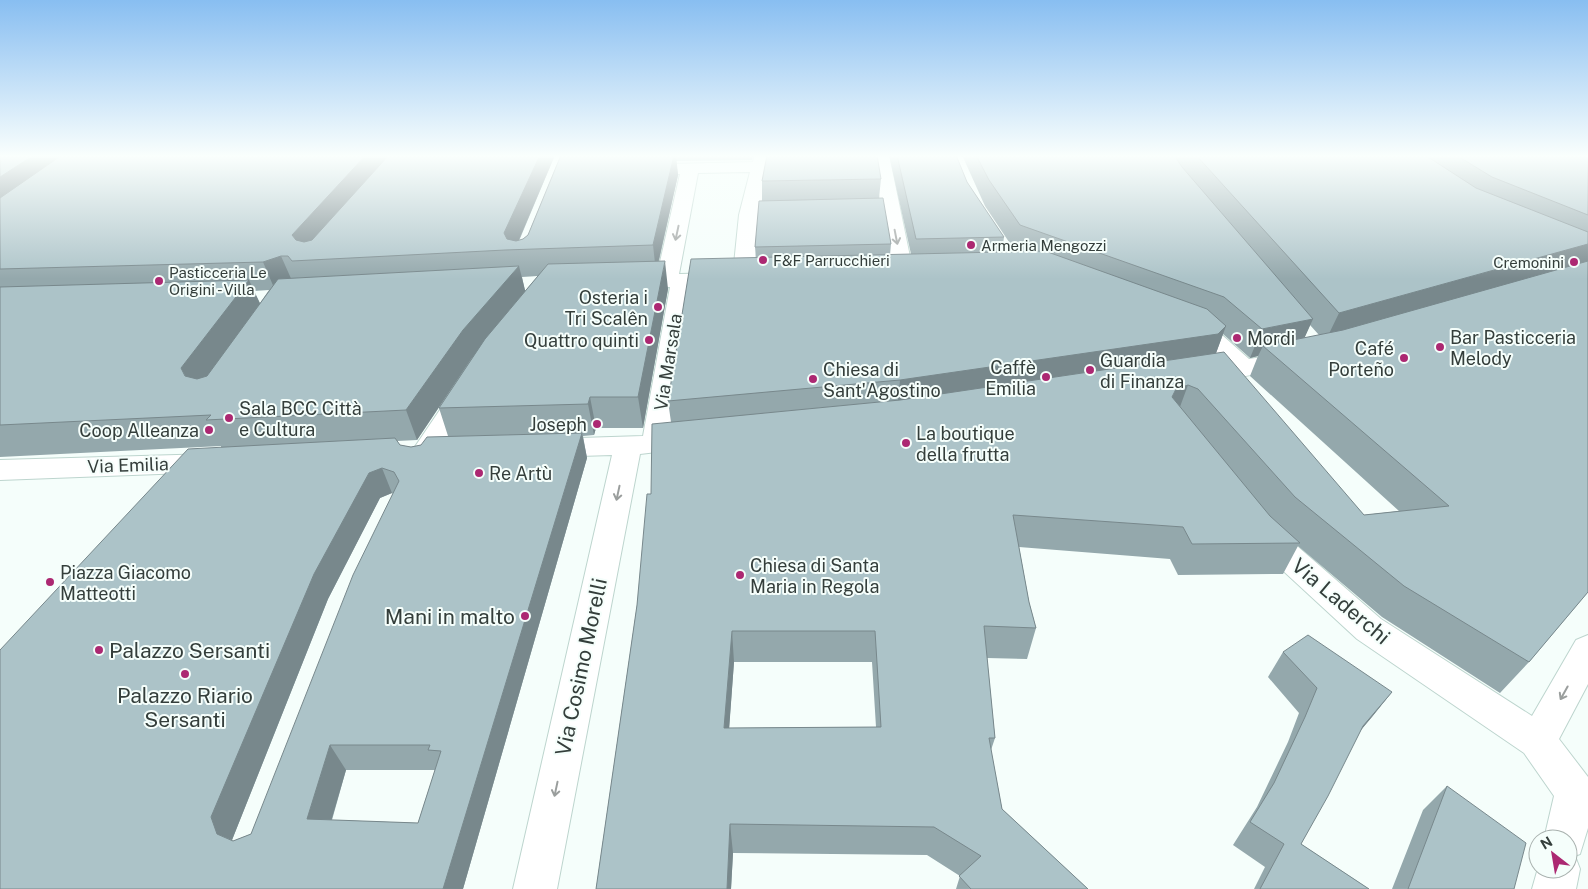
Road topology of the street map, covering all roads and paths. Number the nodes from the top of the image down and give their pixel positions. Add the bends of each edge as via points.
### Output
1 (686, 196) edge
2 (753, 196) edge
3 (889, 196) edge
4 (891, 212) junction
5 (749, 215) junction
6 (904, 276) edge
7 (674, 280) junction
8 (611, 283) edge
9 (1170, 319) edge
10 (1310, 355) edge
11 (1244, 368) junction
12 (477, 373) edge
13 (1178, 378) edge
14 (713, 439) edge
15 (642, 445) junction
16 (522, 448) edge
17 (455, 450) edge
18 (235, 461) edge
19 (0, 470) edge
20 (1242, 508) edge
21 (1588, 650) edge
22 (1538, 741) junction
23 (1582, 796) edge
24 (1569, 829) edge
25 (535, 889) edge

1 -> 7 street, Via Marsala
2 - 5 street
3 - 4 street
4 - 5 street
4 -> 6 street
5 - 7 street via 752,278
7 - 8 street
7 - 15 street, Via Marsala
9 - 11 street via 1205,332
10 - 11 street
11 - 13 street
12 - 17 street via 414,455
14 - 15 street
15 - 16 street
15 -> 25 street, Via Cosimo Morelli
18 - 19 street, Via Emilia via 171,457
20 - 22 street, Via Laderchi via 1266,538 1369,629
21 -> 22 street
22 - 23 street
23 - 24 street

